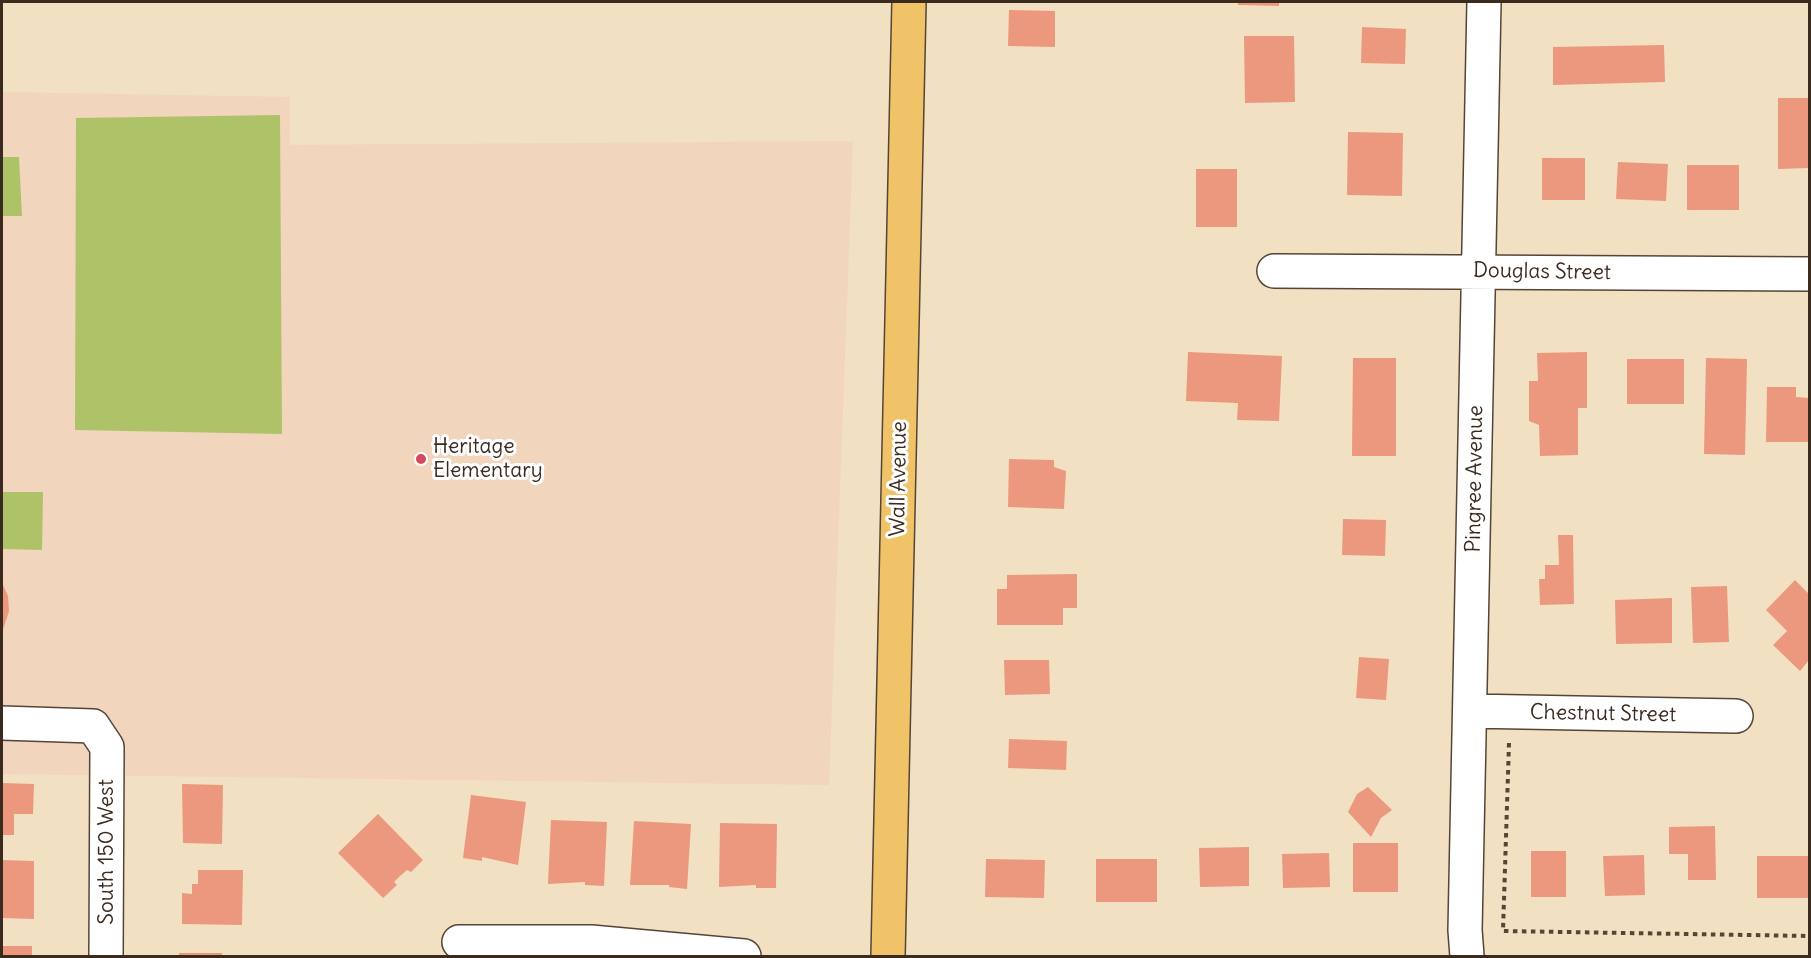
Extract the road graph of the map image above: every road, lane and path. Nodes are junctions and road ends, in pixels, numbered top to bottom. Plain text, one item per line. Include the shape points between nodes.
1 (909, 2) edge
2 (1484, 2) edge
3 (1274, 271) dead end
4 (1480, 271) junction
5 (1809, 274) edge
6 (1470, 711) junction
7 (1736, 716) dead end
8 (2, 723) edge
9 (1509, 742) dead end
10 (1809, 936) edge
11 (459, 942) dead end
12 (106, 957) edge
13 (744, 957) edge
14 (888, 957) edge
15 (1467, 957) edge

1 - 14 main road, Wall Avenue
2 - 4 street, Pingree Avenue
3 - 4 street, Douglas Street
4 - 5 street, Douglas Street
4 - 6 street, Pingree Avenue
6 - 7 street, Chestnut Street
6 - 15 street, Pingree Avenue
8 - 12 street, South 150 West via 93,726 107,747
9 - 10 path via 1503,931
11 - 13 street via 591,942

